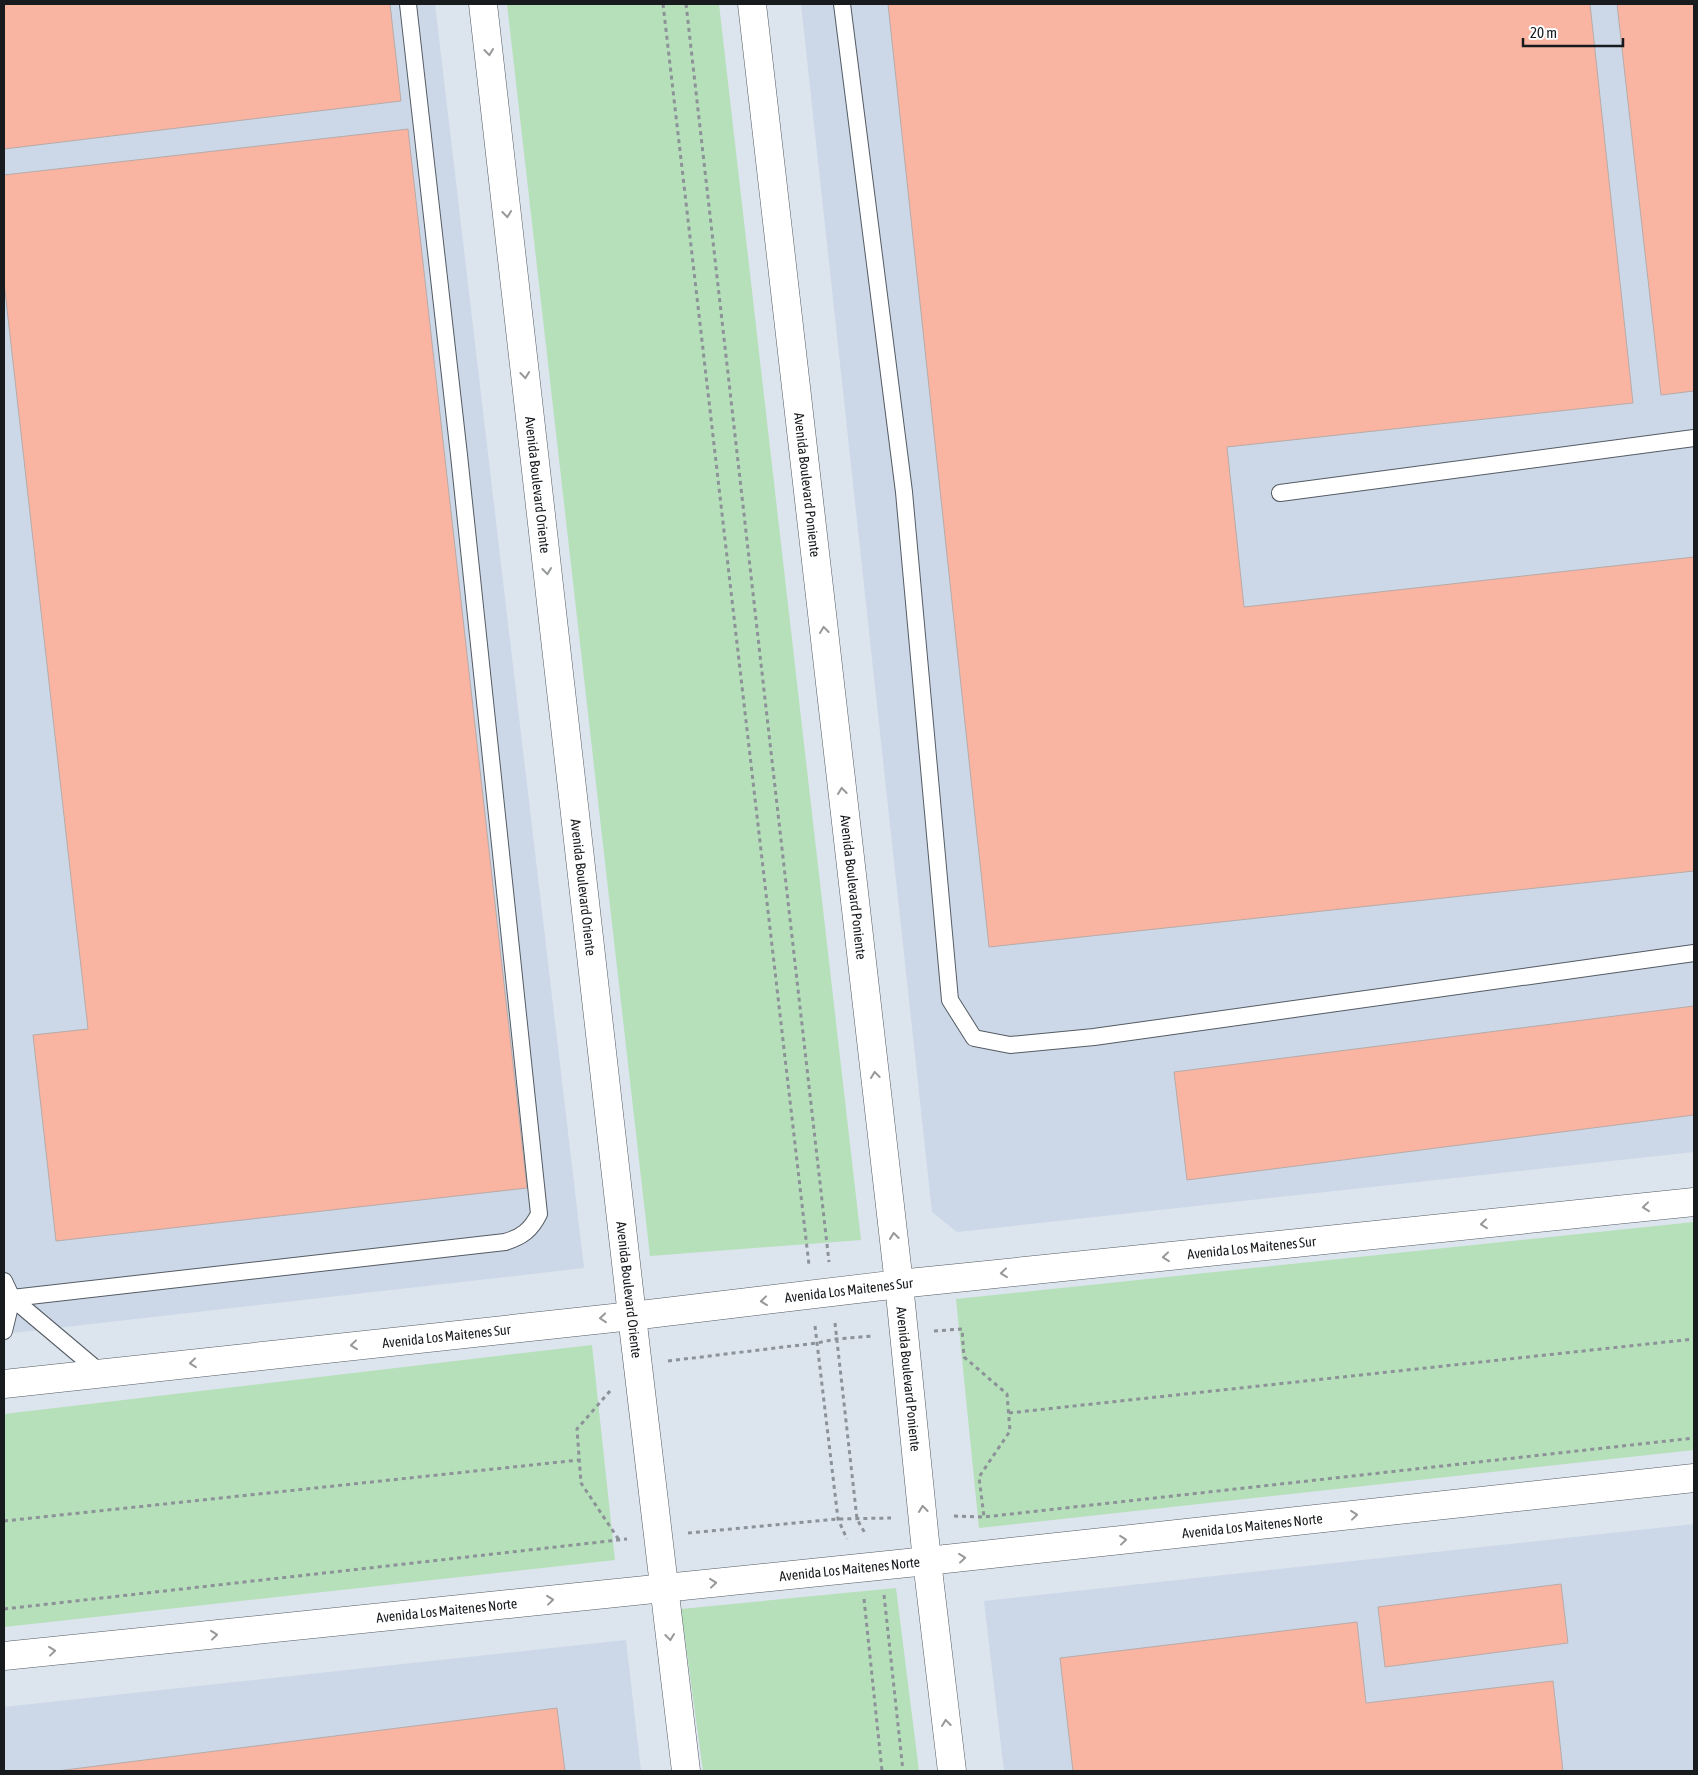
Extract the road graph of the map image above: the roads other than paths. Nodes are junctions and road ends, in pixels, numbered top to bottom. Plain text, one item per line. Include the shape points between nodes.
1 (408, 4) edge
2 (483, 4) edge
3 (752, 4) edge
4 (842, 4) edge
5 (1694, 438) edge
6 (1280, 493) dead end
7 (1694, 953) edge
8 (1694, 1202) edge
9 (4, 1281) edge
10 (900, 1284) junction
11 (12, 1298) junction
12 (632, 1316) junction
13 (4, 1331) edge
14 (101, 1373) junction
15 (4, 1384) edge
16 (1694, 1478) edge
17 (927, 1561) junction
18 (664, 1588) junction
19 (4, 1656) edge
20 (686, 1771) edge
21 (952, 1771) edge

1 - 11 lane via 539,1214 527,1232 505,1242
2 -> 12 street, Avenida Boulevard Oriente
10 -> 3 street, Avenida Boulevard Poniente
4 - 7 lane via 904,492 950,1000 974,1038 1010,1045 1094,1037
5 - 6 lane
8 -> 10 street, Avenida Los Maitenes Sur
9 - 11 lane
10 -> 12 street, Avenida Los Maitenes Sur
17 -> 10 street, Avenida Boulevard Poniente
11 - 13 lane
11 - 14 lane
12 -> 14 street, Avenida Los Maitenes Sur
12 - 18 street, Avenida Boulevard Oriente
14 - 15 street, Avenida Los Maitenes Sur
17 -> 16 street, Avenida Los Maitenes Norte
18 -> 17 street, Avenida Los Maitenes Norte
21 -> 17 street, Avenida Boulevard Poniente
19 -> 18 street, Avenida Los Maitenes Norte
18 -> 20 street, Avenida Boulevard Oriente

